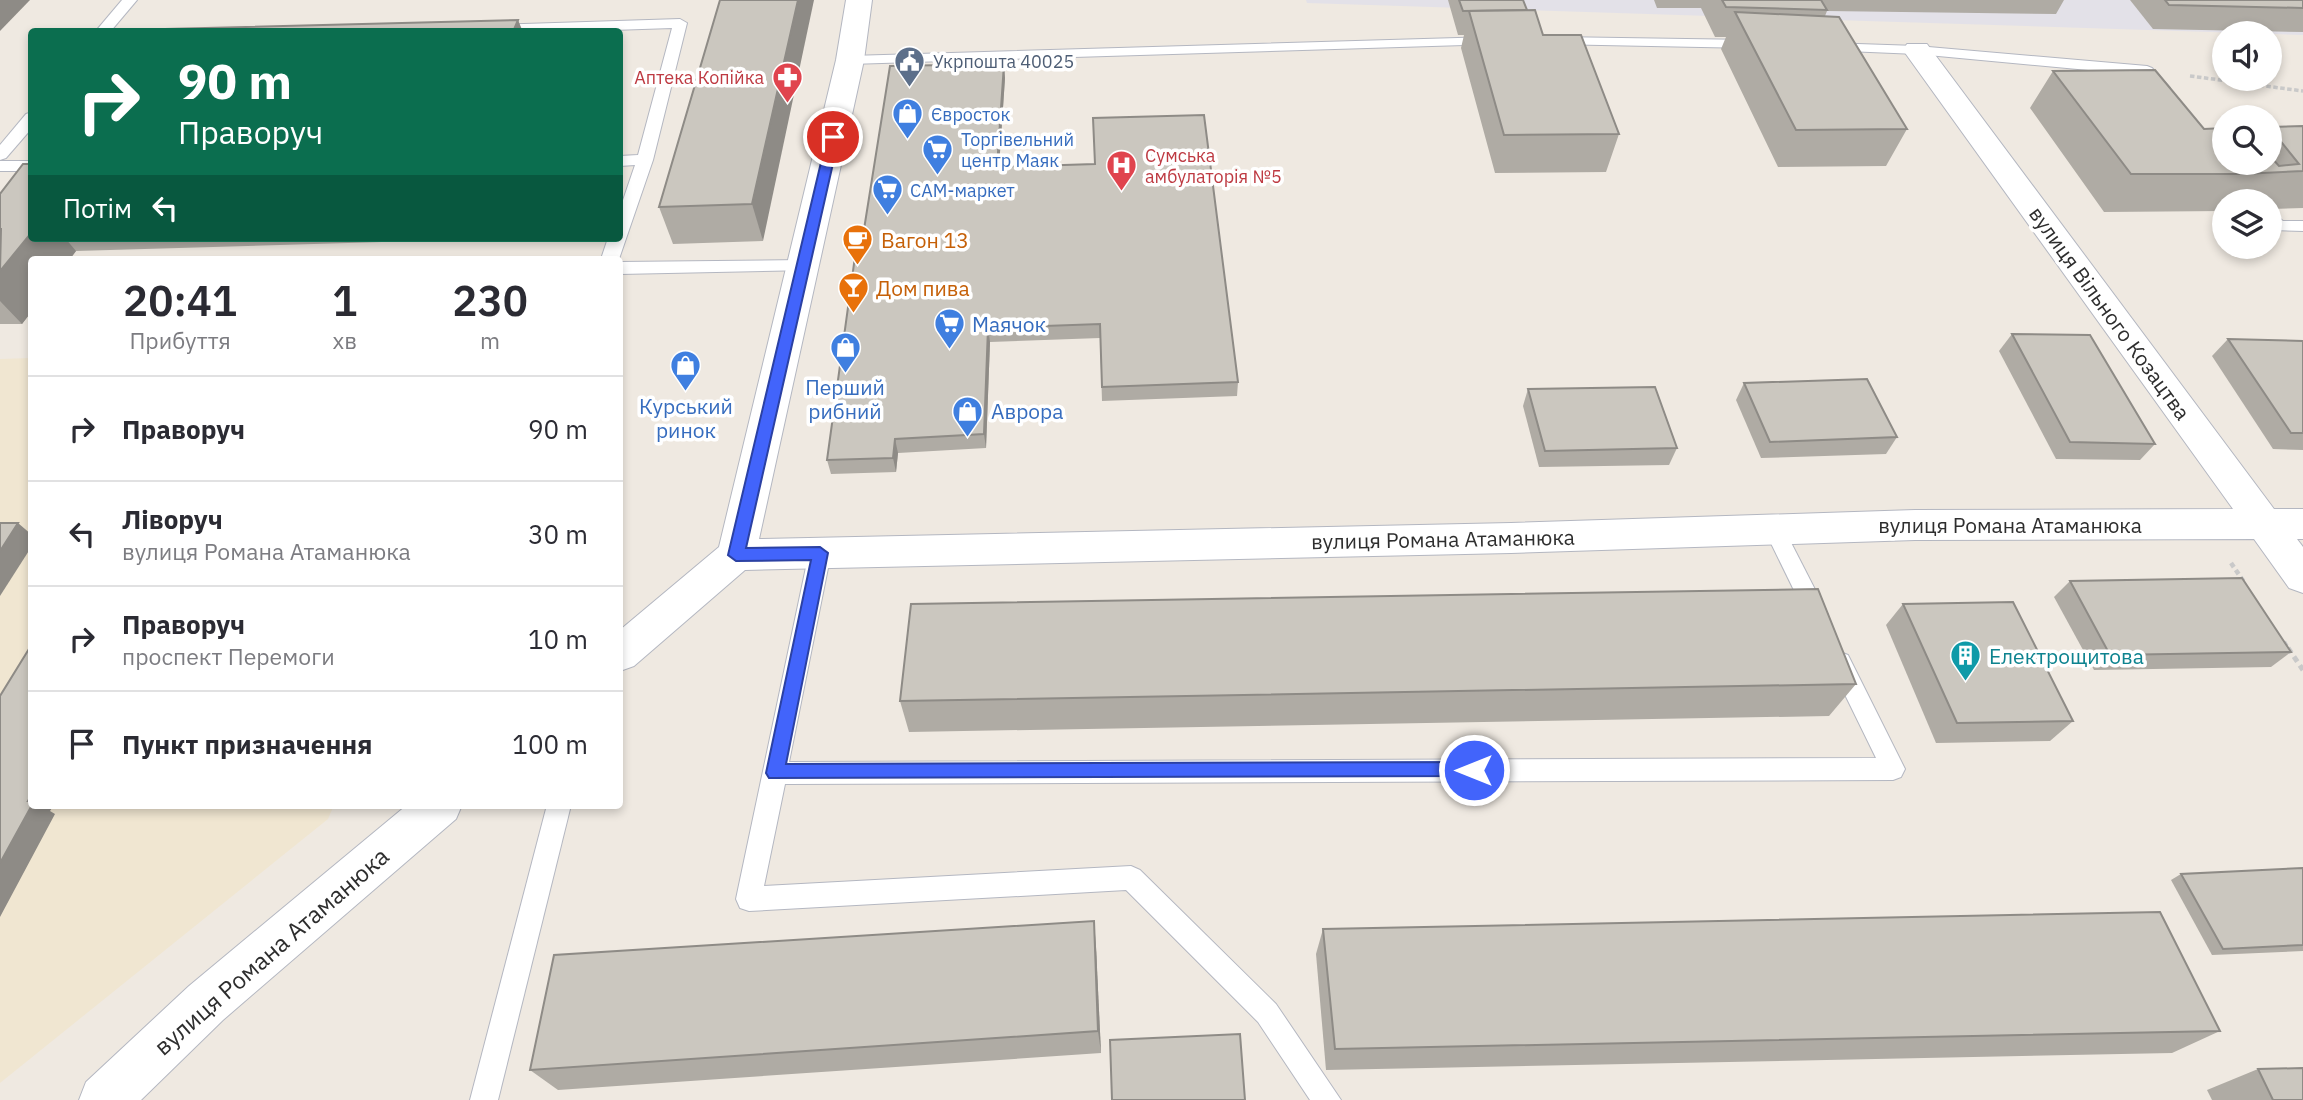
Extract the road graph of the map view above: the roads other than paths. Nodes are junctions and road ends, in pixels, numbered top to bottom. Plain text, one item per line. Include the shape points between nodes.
1 (130, 0) edge
2 (859, 0) edge
3 (106, 28) edge
4 (510, 28) edge
5 (1507, 41) edge
6 (1534, 41) edge
7 (1767, 45) edge
8 (1808, 46) edge
9 (1917, 50) junction
10 (850, 60) junction
11 (2173, 101) edge
12 (28, 122) edge
13 (0, 155) edge
14 (623, 160) edge
15 (645, 160) junction
16 (0, 166) edge
17 (28, 166) edge
18 (623, 223) edge
19 (2282, 226) edge
20 (2303, 226) edge
21 (804, 266) junction
22 (623, 268) edge
23 (2265, 524) junction
24 (2303, 524) edge
25 (1774, 529) junction
26 (820, 553) junction
27 (736, 555) junction
28 (2303, 577) edge
29 (623, 651) edge
30 (775, 773) junction
31 (435, 809) edge
32 (558, 809) edge
33 (104, 1100) edge
34 (484, 1100) edge
35 (1327, 1100) edge

1 - 3 lane
2 - 10 street
4 - 15 lane via 680,23
5 - 10 lane via 1384,41
6 - 7 lane
8 - 9 lane
9 - 11 lane via 2147,71
9 - 23 street, вулиця Вільного Козацтва
10 - 21 street
12 - 13 lane
14 - 15 lane
15 - 18 lane
16 - 17 lane
19 - 20 lane
21 - 22 lane
21 - 27 street
23 - 24 street, вулиця Романа Атаманюка
23 - 25 street, вулиця Романа Атаманюка
23 - 28 street, вулиця Вільного Козацтва
25 - 26 street, вулиця Романа Атаманюка
25 - 30 lane via 1893,769
26 - 27 street, вулиця Романа Атаманюка
26 - 30 lane
27 - 29 street
30 - 35 lane via 749,899 1131,878 1267,1013
31 - 33 street, вулиця Романа Атаманюка via 206,1003
32 - 34 lane

